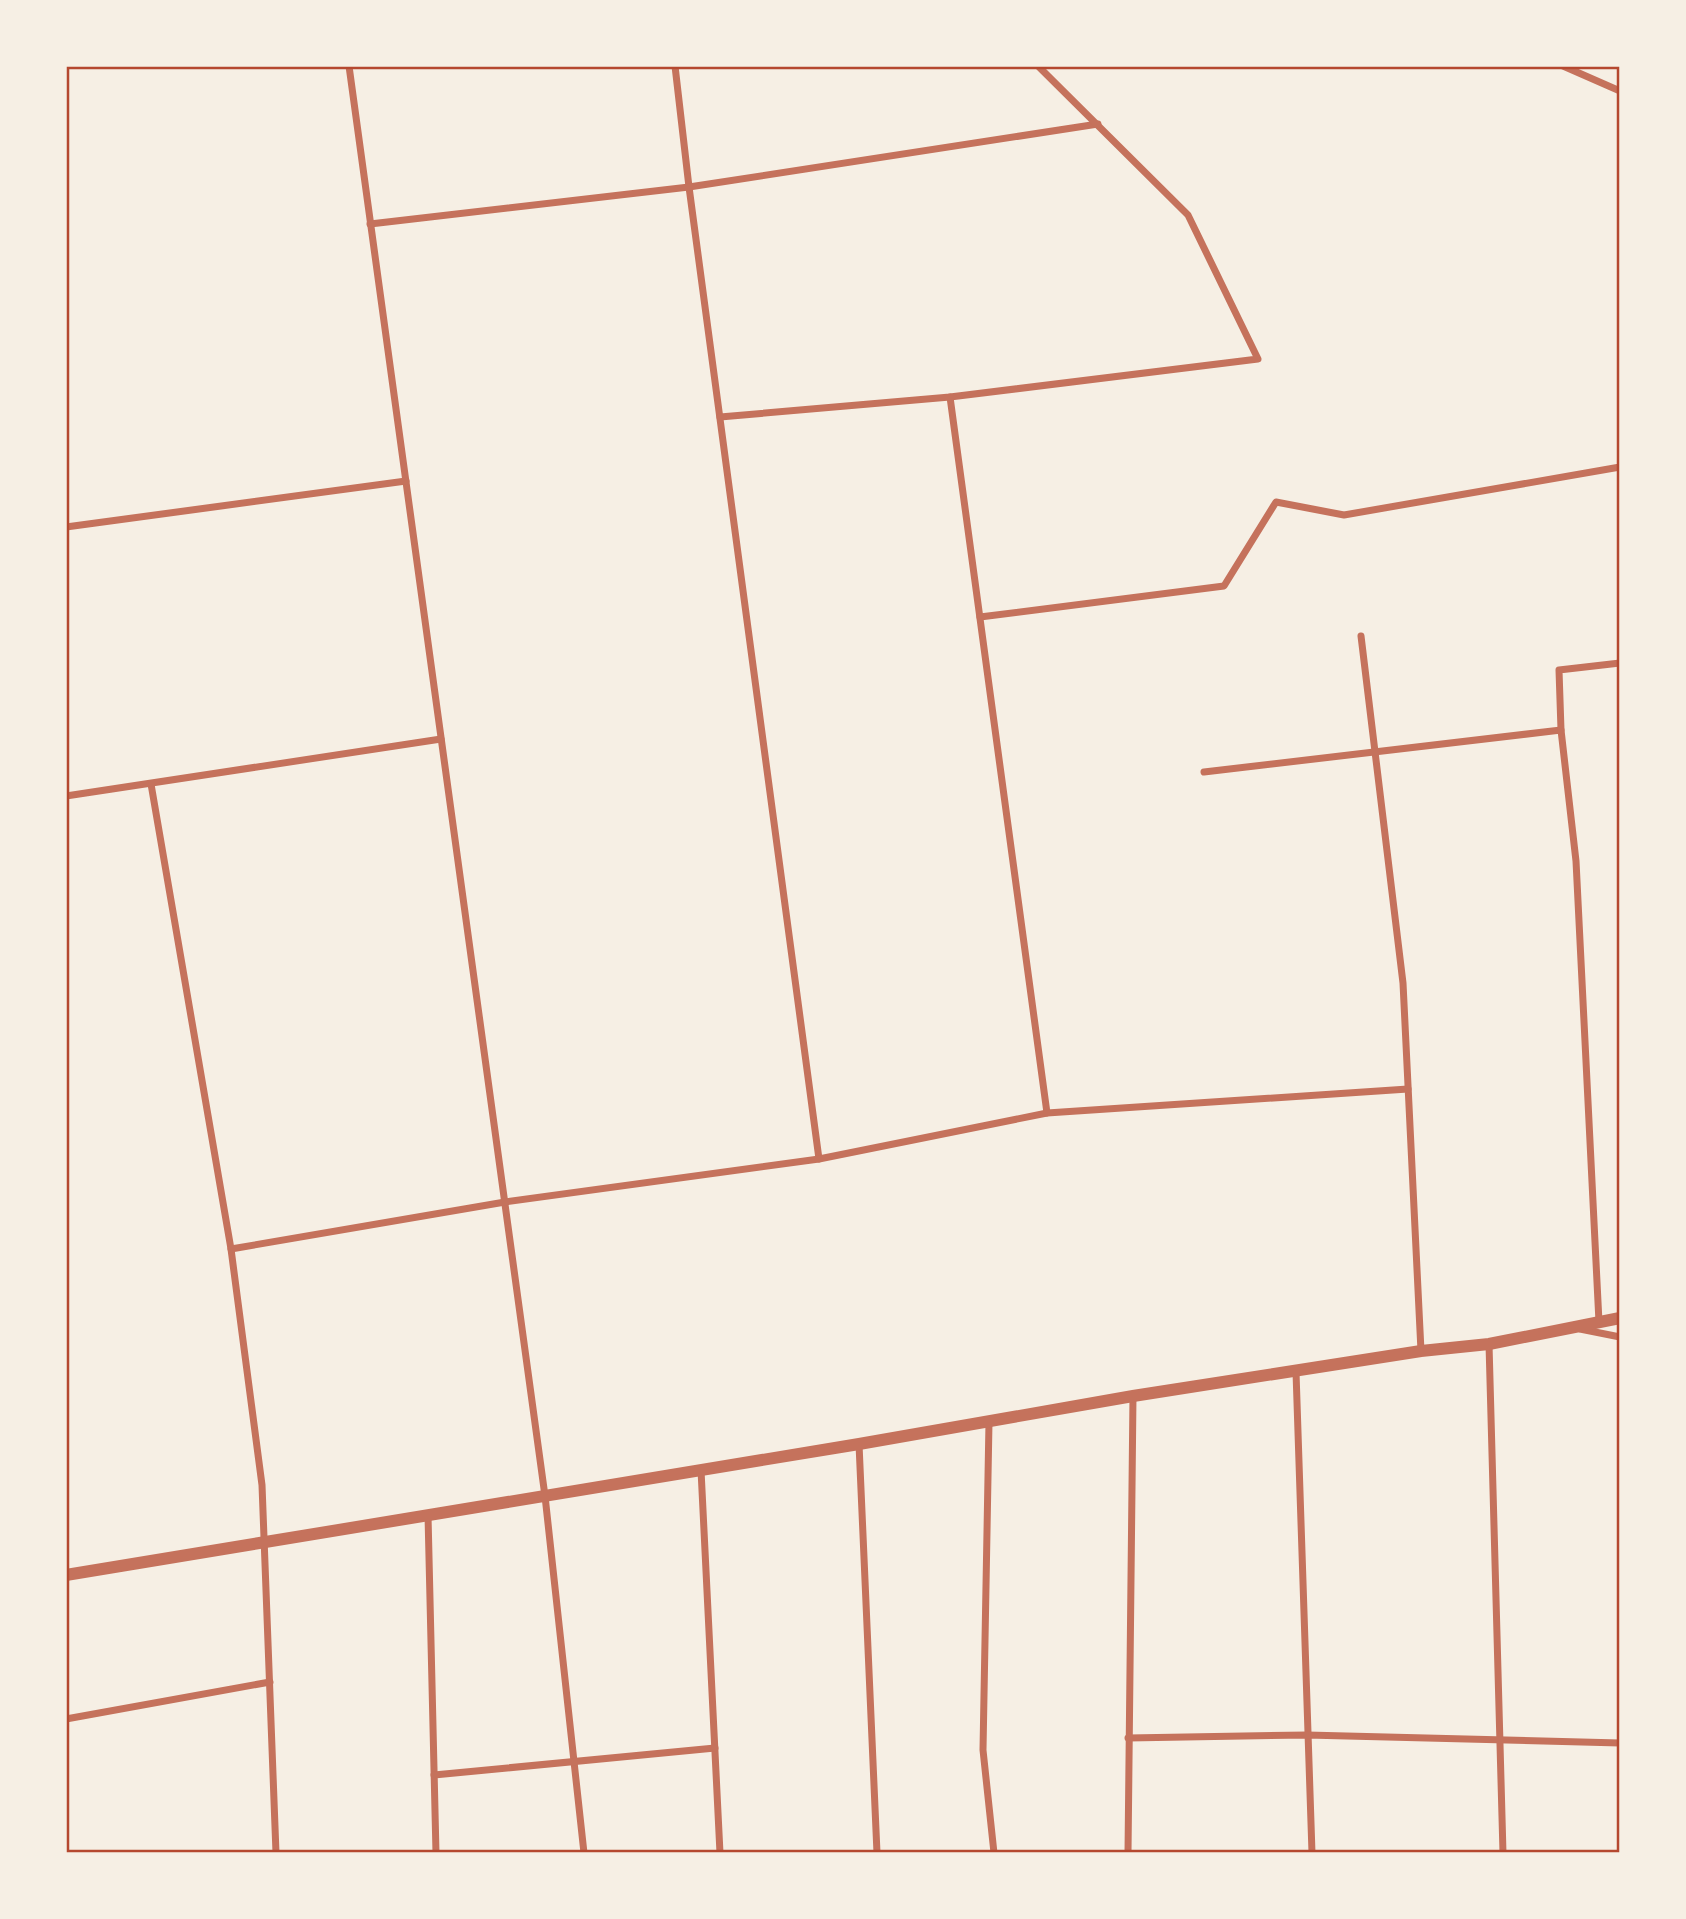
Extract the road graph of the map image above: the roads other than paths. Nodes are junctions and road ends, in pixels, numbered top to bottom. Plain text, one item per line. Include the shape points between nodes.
1 (349, 66) edge
2 (675, 66) edge
3 (1038, 66) edge
4 (1563, 66) edge
5 (1619, 91) edge
6 (1098, 124) junction
7 (689, 187) junction
8 (370, 224) junction
9 (950, 397) junction
10 (720, 417) junction
11 (1619, 467) edge
12 (406, 481) junction
13 (66, 527) edge
14 (979, 617) junction
15 (1361, 636) dead end
16 (1619, 663) edge
17 (1561, 730) junction
18 (441, 739) junction
19 (1375, 752) junction
20 (1204, 772) dead end
21 (151, 783) junction
22 (66, 796) edge
23 (1408, 1089) junction
24 (1047, 1113) junction
25 (819, 1159) junction
26 (505, 1202) junction
27 (231, 1249) junction
28 (1619, 1318) edge
29 (1599, 1322) junction
30 (1569, 1327) junction
31 (1619, 1337) edge
32 (1489, 1344) junction
33 (1421, 1351) junction
34 (1296, 1371) junction
35 (1133, 1396) junction
36 (989, 1422) junction
37 (859, 1444) junction
38 (701, 1470) junction
39 (545, 1496) junction
40 (428, 1515) junction
41 (265, 1542) junction
42 (66, 1575) edge
43 (270, 1682) junction
44 (66, 1718) edge
45 (1307, 1735) junction
46 (1128, 1738) junction
47 (1500, 1740) junction
48 (1619, 1743) edge
49 (715, 1748) junction
50 (573, 1760) junction
51 (434, 1775) junction
52 (274, 1852) edge
53 (436, 1853) edge
54 (584, 1853) edge
55 (720, 1853) edge
56 (877, 1853) edge
57 (993, 1853) edge
58 (1128, 1853) edge
59 (1312, 1853) edge
60 (1503, 1853) edge

1 - 8 street
2 - 7 street
3 - 6 street
4 - 5 street
6 - 7 street
6 - 9 street via 1188,215 1258,359
7 - 8 street
7 - 10 street
8 - 12 street
9 - 10 street
9 - 14 street
10 - 25 street
11 - 14 street via 1344,515 1276,502 1224,586
12 - 13 street
12 - 18 street
14 - 24 street
15 - 19 street
16 - 17 street via 1559,670
17 - 19 street
17 - 29 street via 1576,861
18 - 21 street
18 - 26 street
19 - 20 street
19 - 23 street via 1402,983
21 - 22 street
21 - 27 street
23 - 24 street
23 - 33 street
24 - 25 street
25 - 26 street
26 - 27 street
26 - 39 street
27 - 41 street via 262,1485
28 - 29 street
29 - 30 street
30 - 31 street
30 - 32 street
32 - 33 street
32 - 47 street
33 - 34 street
34 - 35 street
34 - 45 street
35 - 36 street
35 - 46 street
36 - 37 street
36 - 57 street via 983,1750
37 - 38 street
37 - 56 street
38 - 39 street
38 - 49 street
39 - 40 street
39 - 50 street
40 - 41 street
40 - 51 street
41 - 42 street
41 - 43 street
43 - 44 street
43 - 52 street
45 - 46 street
45 - 47 street
45 - 59 street
46 - 58 street
47 - 48 street
47 - 60 street
49 - 50 street
49 - 55 street
50 - 51 street
50 - 54 street
51 - 53 street

